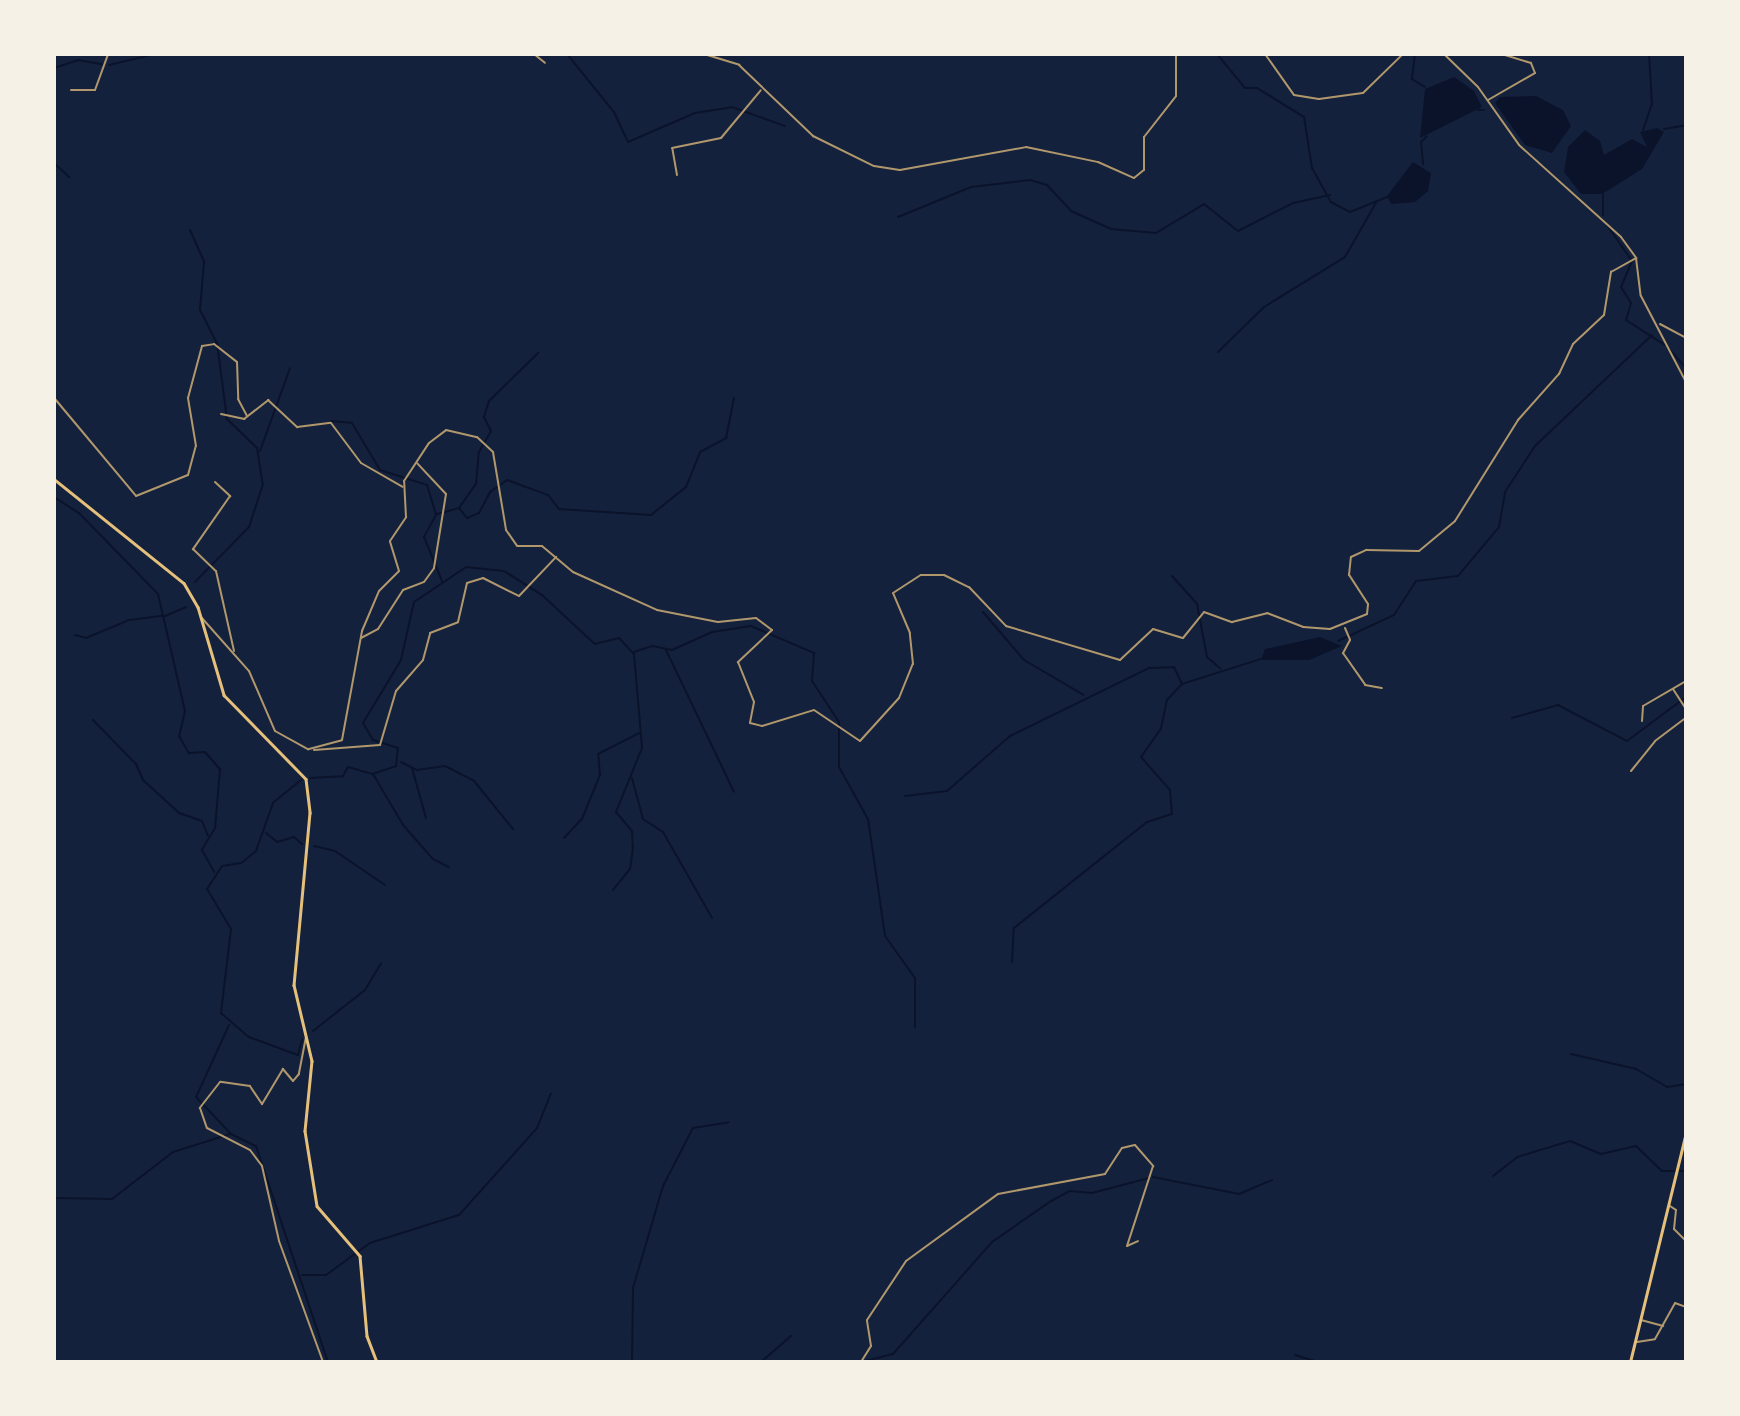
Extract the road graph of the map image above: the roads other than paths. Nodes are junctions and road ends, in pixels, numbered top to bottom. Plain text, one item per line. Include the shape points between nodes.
1 (108, 54) edge
2 (534, 54) edge
3 (704, 54) edge
4 (1176, 54) edge
5 (1265, 54) edge
6 (1403, 54) edge
7 (1444, 54) edge
8 (1502, 54) edge
9 (545, 64) dead end
10 (71, 90) dead end
11 (761, 90) junction
12 (1487, 101) junction
13 (677, 175) dead end
14 (1636, 258) junction
15 (1660, 324) junction
16 (1686, 338) edge
17 (1686, 382) edge
18 (55, 399) edge
19 (221, 414) dead end
20 (247, 416) junction
21 (416, 462) junction
22 (54, 479) edge
23 (215, 481) dead end
24 (404, 487) junction
25 (557, 555) junction
26 (201, 616) junction
27 (1345, 627) junction
28 (360, 638) junction
29 (234, 653) junction
30 (1686, 681) edge
31 (1382, 688) dead end
32 (1673, 688) junction
33 (1686, 709) edge
34 (1686, 718) edge
35 (1642, 721) dead end
36 (309, 749) junction
37 (1632, 771) dead end
38 (306, 1037) junction
39 (1686, 1133) edge
40 (1670, 1206) junction
41 (1138, 1241) dead end
42 (1686, 1241) edge
43 (1686, 1307) edge
44 (1642, 1320) junction
45 (1664, 1327) junction
46 (1636, 1342) junction
47 (323, 1362) edge
48 (377, 1362) edge
49 (861, 1362) edge
50 (1630, 1362) edge

1 - 10 street via 95,90
2 - 9 street
3 - 11 street via 739,65
4 - 11 street via 1176,96 1144,137 1144,170 1134,178 1098,162 1026,147 890,169 823,142
5 - 6 street via 1294,95 1319,99 1363,93
7 - 12 street
8 - 12 street via 1531,63 1535,73
11 - 13 street via 721,138 672,148
12 - 14 street via 1519,145 1601,214
14 - 15 street via 1639,291
14 - 27 street via 1611,272 1604,315 1573,344 1559,374 1518,420 1455,520 1419,551 1366,550 1351,557 1349,575 1370,609
15 - 16 street
15 - 17 street
18 - 20 street via 136,496 188,475 195,446 188,398 202,346 214,344 237,362 238,399
19 - 20 street
20 - 24 street via 268,400 297,427 331,423 361,463
21 - 24 street
21 - 25 street via 446,430 477,437 494,454 512,540
21 - 28 street via 446,494 436,561 424,582 403,590 378,629
22 - 26 main road via 172,569
23 - 29 street via 230,496 193,549 215,568
24 - 28 street via 406,517 390,541 398,570 374,600
25 - 27 street via 573,572 657,610 718,622 760,620 772,634 747,649 737,666 754,702 749,721 762,726 814,710 860,741 899,698 913,664 911,634 893,593 921,575 944,575 969,587 1006,626 1120,660 1153,629 1183,638 1204,612 1231,622 1264,613 1303,627
25 - 36 street via 519,596 483,578 467,583 458,622 430,633 421,662 396,691 380,745 329,753
26 - 29 street
26 - 38 main road via 224,695 248,725 297,763 309,792 294,985
27 - 31 street via 1350,640 1343,653 1365,684
28 - 36 street via 342,740
29 - 36 street via 275,731
30 - 32 street
32 - 33 street
32 - 35 street via 1643,706
34 - 37 street via 1656,739
38 - 47 street via 297,1077 293,1081 283,1069 261,1105 250,1086 220,1082 200,1108 207,1128 260,1161 279,1241
38 - 48 main road via 312,1061 305,1132 314,1198 359,1253 366,1325
39 - 40 main road
40 - 42 street via 1676,1210 1675,1231
40 - 44 main road
41 - 49 street via 1127,1246 1154,1170 1135,1145 1122,1148 1105,1174 998,1194 906,1261 867,1320 871,1346
43 - 45 street via 1675,1303
44 - 45 street
44 - 46 main road
45 - 46 street via 1653,1340
46 - 50 main road

